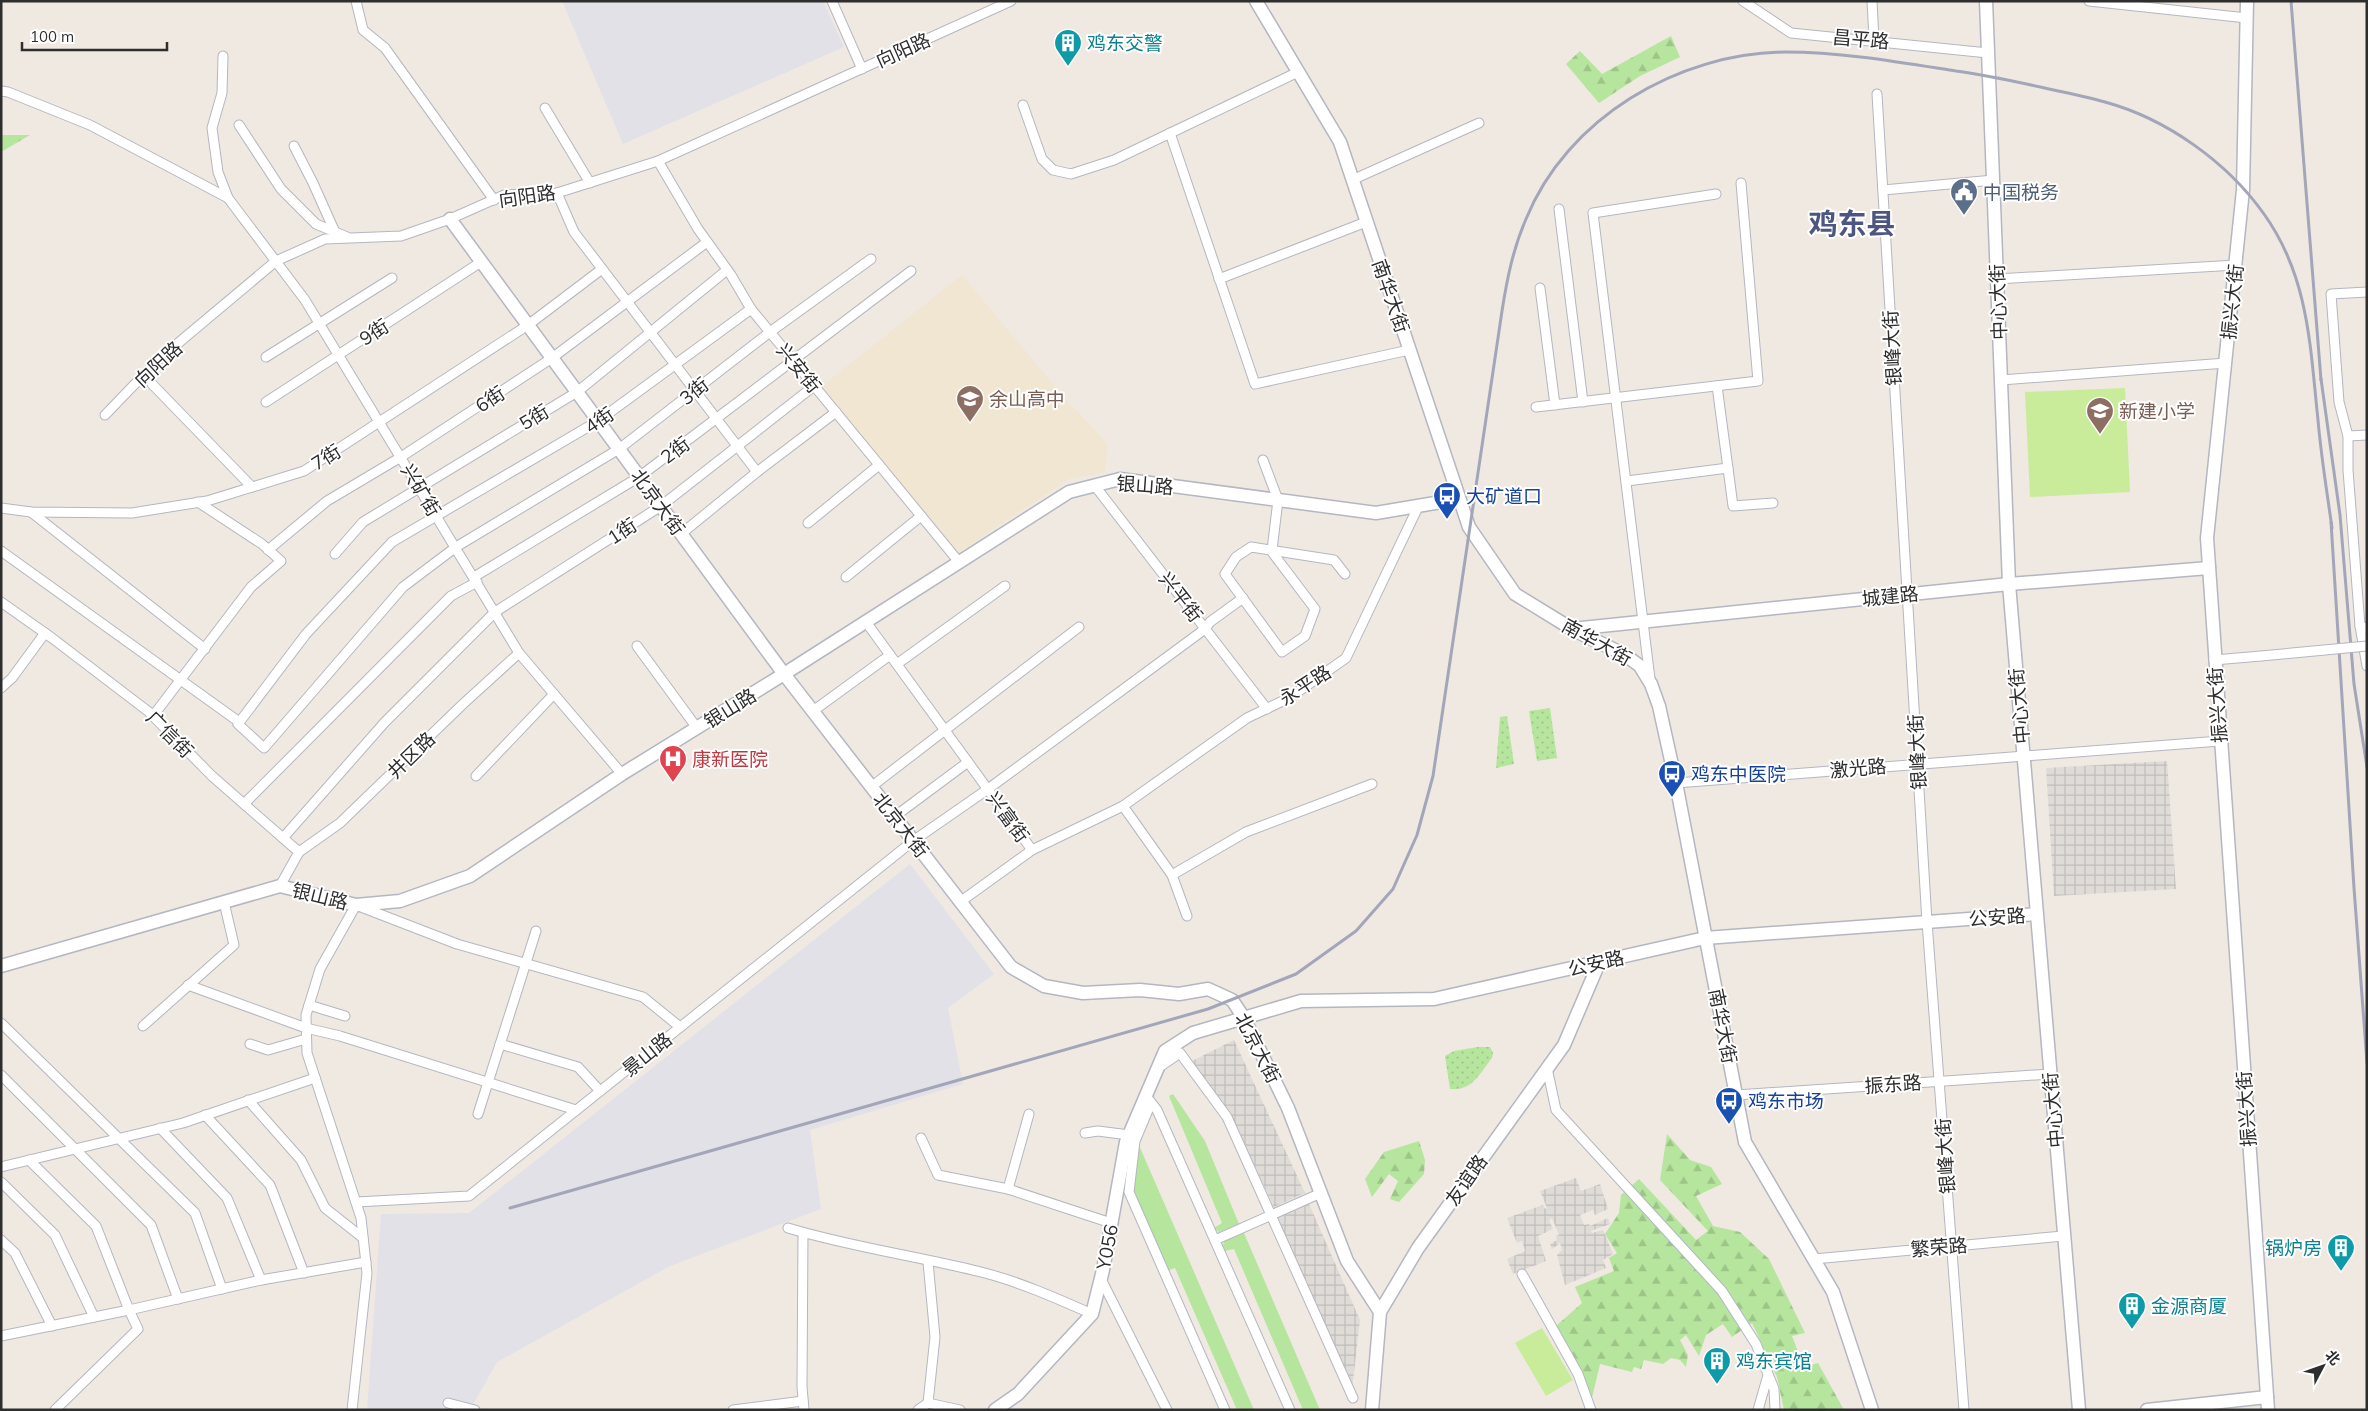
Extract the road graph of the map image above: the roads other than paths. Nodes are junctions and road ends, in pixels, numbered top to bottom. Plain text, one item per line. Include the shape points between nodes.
1 (356, 1) edge
2 (832, 1) edge
3 (1011, 1) edge
4 (1256, 1) edge
5 (1743, 1) edge
6 (1872, 1) edge
7 (1986, 1) edge
8 (2089, 1) edge
9 (2247, 1) edge
10 (2247, 18) junction
11 (1874, 40) junction
12 (1988, 53) junction
13 (222, 56) dead end
14 (862, 69) junction
15 (1298, 72) junction
16 (1, 91) edge
17 (1877, 94) dead end
18 (1023, 105) dead end
19 (545, 108) dead end
20 (1479, 123) dead end
21 (239, 125) dead end
22 (1170, 133) junction
23 (294, 146) dead end
24 (658, 161) junction
25 (1352, 180) junction
26 (1994, 180) junction
27 (590, 183) junction
28 (1741, 183) dead end
29 (1883, 190) junction
30 (557, 193) junction
31 (1716, 194) dead end
32 (228, 198) junction
33 (494, 200) junction
34 (1559, 209) dead end
35 (450, 219) junction
36 (1366, 222) junction
37 (334, 230) junction
38 (347, 237) junction
39 (707, 242) junction
40 (872, 259) dead end
41 (276, 262) junction
42 (481, 262) junction
43 (2236, 265) junction
44 (602, 269) junction
45 (727, 270) junction
46 (911, 271) dead end
47 (392, 278) dead end
48 (1219, 278) junction
49 (1997, 279) junction
50 (1540, 288) dead end
51 (2367, 292) edge
52 (626, 302) junction
53 (751, 309) junction
54 (320, 324) junction
55 (528, 325) junction
56 (770, 332) junction
57 (649, 333) junction
58 (1409, 350) junction
59 (339, 354) junction
60 (266, 357) dead end
61 (552, 358) junction
62 (794, 361) junction
63 (2226, 363) junction
64 (674, 365) junction
65 (2001, 380) junction
66 (152, 384) dead end
67 (814, 386) junction
68 (1717, 386) junction
69 (694, 391) junction
70 (577, 392) junction
71 (1617, 398) junction
72 (266, 402) dead end
73 (1583, 402) junction
74 (1555, 405) junction
75 (1536, 407) dead end
76 (836, 412) junction
77 (105, 415) dead end
78 (716, 419) junction
79 (598, 421) junction
80 (380, 423) junction
81 (2367, 435) edge
82 (2348, 436) junction
83 (737, 446) junction
84 (618, 449) junction
85 (401, 457) junction
86 (1263, 460) dead end
87 (879, 465) junction
88 (1728, 468) junction
89 (757, 472) junction
90 (639, 477) junction
91 (1627, 481) junction
92 (1095, 486) junction
93 (252, 487) junction
94 (419, 487) junction
95 (1459, 499) junction
96 (1278, 500) junction
97 (198, 502) junction
98 (1773, 503) dead end
99 (1419, 505) junction
100 (661, 506) junction
101 (1, 508) edge
102 (31, 512) junction
103 (921, 516) junction
104 (438, 517) junction
105 (808, 524) dead end
106 (681, 534) junction
107 (456, 547) junction
108 (268, 550) junction
109 (1272, 550) junction
110 (1, 551) edge
111 (335, 554) dead end
112 (959, 562) junction
113 (2208, 568) junction
114 (1345, 574) dead end
115 (846, 577) dead end
116 (476, 579) junction
117 (2009, 584) junction
118 (1005, 586) dead end
119 (1907, 594) junction
120 (1243, 598) junction
121 (1, 602) edge
122 (495, 612) junction
123 (1645, 621) junction
124 (866, 622) junction
125 (1079, 627) dead end
126 (2363, 627) edge
127 (1205, 629) junction
128 (1572, 629) junction
129 (45, 632) junction
130 (636, 646) dead end
131 (2367, 646) edge
132 (205, 649) junction
133 (519, 653) junction
134 (890, 655) junction
135 (2214, 660) junction
136 (897, 664) junction
137 (2367, 666) edge
138 (784, 674) junction
139 (181, 682) junction
140 (1651, 684) junction
141 (1, 688) edge
142 (554, 694) junction
143 (1267, 709) junction
144 (813, 711) junction
145 (153, 716) junction
146 (235, 719) dead end
147 (697, 728) junction
148 (945, 730) junction
149 (2220, 741) junction
150 (2022, 754) junction
151 (968, 762) junction
152 (1918, 763) junction
153 (622, 774) junction
154 (476, 776) dead end
155 (1676, 783) junction
156 (1372, 784) dead end
157 (871, 787) junction
158 (988, 789) junction
159 (244, 804) junction
160 (1123, 806) junction
161 (894, 817) junction
162 (283, 838) junction
163 (914, 841) junction
164 (1032, 850) junction
165 (299, 852) junction
166 (1172, 875) junction
167 (280, 886) junction
168 (224, 902) junction
169 (960, 902) junction
170 (356, 905) junction
171 (2036, 914) junction
172 (1186, 916) dead end
173 (1927, 922) junction
174 (536, 930) dead end
175 (1705, 938) junction
176 (525, 963) junction
177 (1599, 963) junction
178 (1, 966) edge
179 (188, 985) junction
180 (309, 1005) junction
181 (345, 1016) dead end
182 (1244, 1018) junction
183 (1, 1022) edge
184 (143, 1026) dead end
185 (680, 1027) junction
186 (306, 1028) junction
187 (306, 1039) junction
188 (250, 1044) dead end
189 (500, 1044) junction
190 (1166, 1051) joint
191 (1158, 1068) junction
192 (1547, 1068) junction
193 (2050, 1074) junction
194 (1, 1075) edge
195 (315, 1078) junction
196 (1939, 1081) junction
197 (488, 1082) junction
198 (600, 1091) junction
199 (1736, 1095) junction
200 (1148, 1099) junction
201 (248, 1100) junction
202 (576, 1110) junction
203 (478, 1114) dead end
204 (1029, 1114) dead end
205 (205, 1115) junction
206 (160, 1128) junction
207 (1086, 1133) dead end
208 (1129, 1135) junction
209 (120, 1138) junction
210 (921, 1138) dead end
211 (75, 1149) junction
212 (29, 1160) junction
213 (1, 1167) edge
214 (1, 1182) edge
215 (1008, 1190) junction
216 (1321, 1193) junction
217 (356, 1202) junction
218 (1271, 1216) junction
219 (1112, 1223) junction
220 (788, 1228) dead end
221 (803, 1233) junction
222 (2063, 1236) junction
223 (363, 1238) junction
224 (1, 1240) edge
225 (1215, 1240) junction
226 (1952, 1246) junction
227 (1814, 1259) junction
228 (366, 1262) junction
229 (928, 1262) junction
230 (304, 1273) junction
231 (1522, 1274) dead end
232 (1101, 1279) junction
233 (261, 1280) junction
234 (222, 1289) junction
235 (178, 1299) junction
236 (129, 1310) junction
237 (1380, 1312) junction
238 (1092, 1314) junction
239 (94, 1317) junction
240 (1, 1326) edge
241 (52, 1326) junction
242 (3, 1335) edge
243 (1768, 1375) junction
244 (1353, 1398) dead end
245 (448, 1403) dead end
246 (928, 1403) junction
247 (2267, 1404) edge
248 (804, 1405) edge
249 (54, 1410) edge
250 (352, 1410) edge
251 (475, 1410) edge
252 (734, 1410) edge
253 (918, 1410) edge
254 (960, 1410) edge
255 (995, 1410) edge
256 (1168, 1410) edge
257 (1224, 1410) edge
258 (1290, 1410) edge
259 (1372, 1410) edge
260 (1591, 1410) edge
261 (1758, 1410) edge
262 (1775, 1410) edge
263 (1872, 1410) edge
264 (1964, 1410) edge
265 (2079, 1410) edge
266 (2147, 1410) edge

1 - 33 street via 363,30 385,48
2 - 14 street
3 - 14 street, 向阳路
4 - 15 street, 南华大街
5 - 11 street, 昌平路 via 1791,33
6 - 11 street
7 - 12 street, 中心大街
8 - 10 street
9 - 10 street, 振兴大街
10 - 43 street, 振兴大街 via 2246,136
11 - 12 street, 昌平路
12 - 26 street, 中心大街
13 - 32 street via 222,93 212,128 218,172
14 - 24 street, 向阳路
15 - 22 street
15 - 25 street, 南华大街 via 1340,142
16 - 32 street via 90,125
17 - 29 street, 银峰大街
18 - 22 street via 1042,159 1053,170 1071,174 1114,160
19 - 27 street
20 - 25 street
21 - 37 street via 281,189 316,224
22 - 48 street
23 - 37 street
24 - 27 street, 向阳路
24 - 39 street, 兴安街
25 - 36 street, 南华大街
26 - 29 street
26 - 49 street, 中心大街
27 - 30 street, 向阳路
28 - 68 street via 1758,381
29 - 119 street, 银峰大街
30 - 33 street, 向阳路 via 504,196
30 - 44 street via 574,232
31 - 71 street via 1594,212
32 - 41 street, 兴矿街
33 - 35 street, 向阳路
34 - 73 street
35 - 38 street, 向阳路 via 401,236
35 - 42 street, 北京大街
36 - 48 street
36 - 58 street, 南华大街
37 - 38 street
38 - 41 street, 向阳路 via 324,239
39 - 45 street, 兴安街
39 - 52 street, 6街
40 - 56 street, 3街
41 - 54 street, 兴矿街
41 - 77 street, 向阳路 via 158,360
42 - 55 street, 北京大街
42 - 59 street, 9街
43 - 49 street
43 - 63 street, 振兴大街
44 - 52 street
44 - 55 street, 7街
45 - 53 street, 兴安街
45 - 57 street, 5街
46 - 62 street, 2街
47 - 54 street
48 - 58 street via 1255,384
49 - 65 street, 中心大街
50 - 74 street
51 - 82 street via 2331,294 2339,402
52 - 57 street
52 - 61 street, 6街
53 - 56 street, 兴安街
53 - 64 street, 4街
54 - 59 street, 兴矿街
54 - 60 street
55 - 61 street, 北京大街
55 - 80 street, 7街
56 - 62 street, 兴安街
56 - 69 street, 3街
57 - 64 street
57 - 70 street, 5街
58 - 95 street, 南华大街
59 - 72 street, 9街
59 - 80 street, 兴矿街
61 - 70 street, 北京大街
61 - 85 street, 6街
62 - 67 street, 兴安街
62 - 78 street, 2街
63 - 65 street
63 - 113 street, 振兴大街 via 2207,538
64 - 69 street
64 - 79 street, 4街
65 - 117 street, 中心大街
66 - 93 street
67 - 76 street, 兴安街
67 - 83 street, 1街
68 - 71 street
68 - 88 street
69 - 78 street
69 - 84 street, 3街
70 - 79 street, 北京大街
70 - 94 street, 5街
71 - 73 street
71 - 91 street
73 - 74 street
74 - 75 street
76 - 87 street, 兴安街
76 - 89 street
78 - 83 street
78 - 90 street, 2街
79 - 84 street, 北京大街
79 - 104 street, 4街
80 - 85 street, 兴矿街
80 - 93 street, 7街 via 304,470
81 - 82 street
82 - 126 street via 2348,470
83 - 89 street
83 - 100 street, 1街
84 - 90 street, 北京大街
84 - 107 street, 3街
85 - 94 street, 兴矿街
85 - 108 street, 6街 via 327,501
86 - 96 street
87 - 103 street, 兴安街
87 - 105 street
88 - 91 street
88 - 98 street via 1733,506
89 - 106 street
90 - 100 street, 北京大街
90 - 116 street, 2街
91 - 123 street
92 - 96 street, 银山路 via 1120,480
92 - 112 street, 银山路 via 1069,492
92 - 127 street, 兴平街
93 - 97 street, 7街
94 - 104 street, 兴矿街
94 - 111 street, 5街 via 363,522
95 - 99 street, 银山路
95 - 128 street, 南华大街 via 1469,528 1515,594
96 - 99 street, 银山路 via 1376,513
96 - 109 street
97 - 102 street, 7街 via 132,513
97 - 108 street
99 - 143 street, 永平路 via 1346,658 1289,698
100 - 106 street, 北京大街
100 - 122 street, 1街
101 - 102 street, 7街
102 - 132 street
103 - 112 street, 兴安街
103 - 115 street
104 - 107 street, 兴矿街
104 - 107 street, 4街 via 392,542 306,634 238,724 264,748 403,587
106 - 138 street, 北京大街
107 - 116 street, 兴矿街
108 - 132 street via 281,561 251,586
109 - 114 street via 1334,560
109 - 120 street via 1251,547 1236,557 1225,574
109 - 120 street via 1315,609 1305,636 1282,652
110 - 139 street
112 - 124 street, 银山路
113 - 117 street, 城建路
113 - 135 street, 振兴大街
116 - 122 street, 兴矿街
116 - 159 street, 2街 via 451,596
117 - 119 street, 城建路
117 - 150 street, 中心大街
118 - 136 street
119 - 123 street, 城建路
119 - 152 street, 银峰大街
120 - 127 street, 景山路
121 - 129 street, 广信街
122 - 133 street, 兴矿街
122 - 162 street, 1街 via 385,722
123 - 128 street, 城建路
123 - 140 street
124 - 134 street, 兴富街
124 - 138 street, 银山路
125 - 148 street
126 - 137 street
127 - 143 street, 兴平街
127 - 158 street, 景山路
128 - 140 street, 南华大街 via 1626,655 1640,666
129 - 141 street
129 - 145 street, 广信街
130 - 147 street
131 - 135 street, bridge
132 - 139 street
133 - 142 street, 兴矿街
133 - 165 street, 井区路 via 340,824
134 - 136 street, 兴富街
134 - 144 street
135 - 149 street, 振兴大街
136 - 148 street, 兴富街
138 - 144 street, 北京大街
138 - 147 street, 银山路
139 - 145 street
139 - 146 street
140 - 155 street, 南华大街
142 - 153 street, 兴矿街
142 - 154 street
143 - 160 street, 永平路 via 1246,718
144 - 157 street, 北京大街
145 - 159 street, 广信街
147 - 153 street, 银山路
148 - 151 street, 兴富街
148 - 157 street
149 - 150 street, 激光路
149 - 247 street, 振兴大街
150 - 152 street, 激光路
150 - 171 street, 中心大街
151 - 158 street, 兴富街
151 - 161 street
152 - 155 street, 激光路
152 - 173 street, 银峰大街
153 - 170 street, 银山路 via 470,876 400,901
155 - 175 street, 南华大街
156 - 166 street via 1246,832
157 - 161 street, 北京大街
158 - 163 street, 景山路
158 - 164 street, 兴富街
159 - 162 street, 广信街
160 - 164 street, 兴富街
160 - 166 street
161 - 163 street, 北京大街
162 - 165 street, 广信街
163 - 169 street, 北京大街
163 - 185 street, 景山路
164 - 169 street
165 - 167 street
166 - 172 street
167 - 168 street, 银山路
167 - 170 street, 银山路
168 - 178 street, 银山路
168 - 179 street via 234,945
169 - 182 street, 北京大街 via 1011,967 1044,986 1083,994 1140,990 1179,994 1208,989 1232,1000
170 - 176 street via 456,944
170 - 180 street via 320,969
171 - 173 street, 公安路
171 - 193 street, 中心大街
173 - 175 street, 公安路
173 - 196 street, 银峰大街
174 - 176 street
175 - 177 street, 公安路
175 - 199 street, 南华大街
176 - 185 street via 643,997
176 - 189 street
177 - 182 street, 公安路 via 1434,999 1301,1000
177 - 192 street, 友谊路 via 1564,1045
179 - 184 street
179 - 186 street
180 - 181 street
180 - 186 street
182 - 190 street, 公安路 via 1193,1033
182 - 216 street, 北京大街 via 1288,1108
183 - 209 street
185 - 198 street, 景山路
186 - 187 street
186 - 197 street
187 - 188 street via 268,1050
187 - 195 street
189 - 197 street
189 - 198 street via 578,1067
190 - 191 street, Y056 / Y056
191 - 200 street, Y056 / Y056
191 - 218 street via 1180,1053 1227,1117
192 - 237 street, 友谊路 via 1418,1248
192 - 243 street via 1556,1110 1722,1291 1756,1344
193 - 196 street, 振东路
193 - 222 street, 中心大街
194 - 211 street
195 - 201 street
195 - 217 street
196 - 199 street, 振东路
196 - 226 street, 银峰大街
197 - 202 street
197 - 203 street
198 - 202 street, 景山路
199 - 227 street, 南华大街 via 1745,1142
200 - 208 street, Y056 / Y056
200 - 225 street via 1157,1110
200 - 257 street via 1134,1141 1129,1192
201 - 205 street
201 - 223 street via 301,1160 325,1208
202 - 217 street, 景山路 via 469,1196
204 - 215 street
205 - 206 street
205 - 230 street via 270,1186
206 - 209 street
206 - 233 street via 227,1198
207 - 208 street via 1098,1131
208 - 219 street, Y056 / Y056
209 - 211 street
209 - 234 street via 196,1213
210 - 215 street via 938,1175
211 - 212 street
211 - 235 street via 151,1225
212 - 213 street
212 - 236 street via 96,1226
214 - 239 street via 55,1235
215 - 219 street
216 - 218 street
216 - 237 street, 北京大街 via 1347,1261
217 - 223 street
218 - 225 street
218 - 244 street
219 - 232 street, Y056 / Y056
220 - 221 street
221 - 229 street
221 - 248 street
222 - 226 street, 繁荣路
222 - 265 street, 中心大街
223 - 228 street
224 - 241 street via 15,1253
225 - 258 street
226 - 227 street, 繁荣路
226 - 264 street, 银峰大街
227 - 263 street, 南华大街 via 1833,1292
228 - 230 street
228 - 250 street
229 - 238 street via 988,1274 1041,1291
229 - 246 street via 935,1337
230 - 233 street
231 - 260 street via 1578,1374
232 - 238 street, Y056 / Y056
232 - 256 street
233 - 234 street
234 - 235 street
235 - 236 street
236 - 239 street
236 - 249 street via 138,1329
237 - 259 street, 友谊路
238 - 255 street, Y056 / Y056 via 1018,1394
239 - 241 street
240 - 242 street
241 - 242 street
243 - 261 street
243 - 262 street via 1774,1389
245 - 251 street
246 - 253 street
246 - 254 street
247 - 266 street
248 - 252 street

